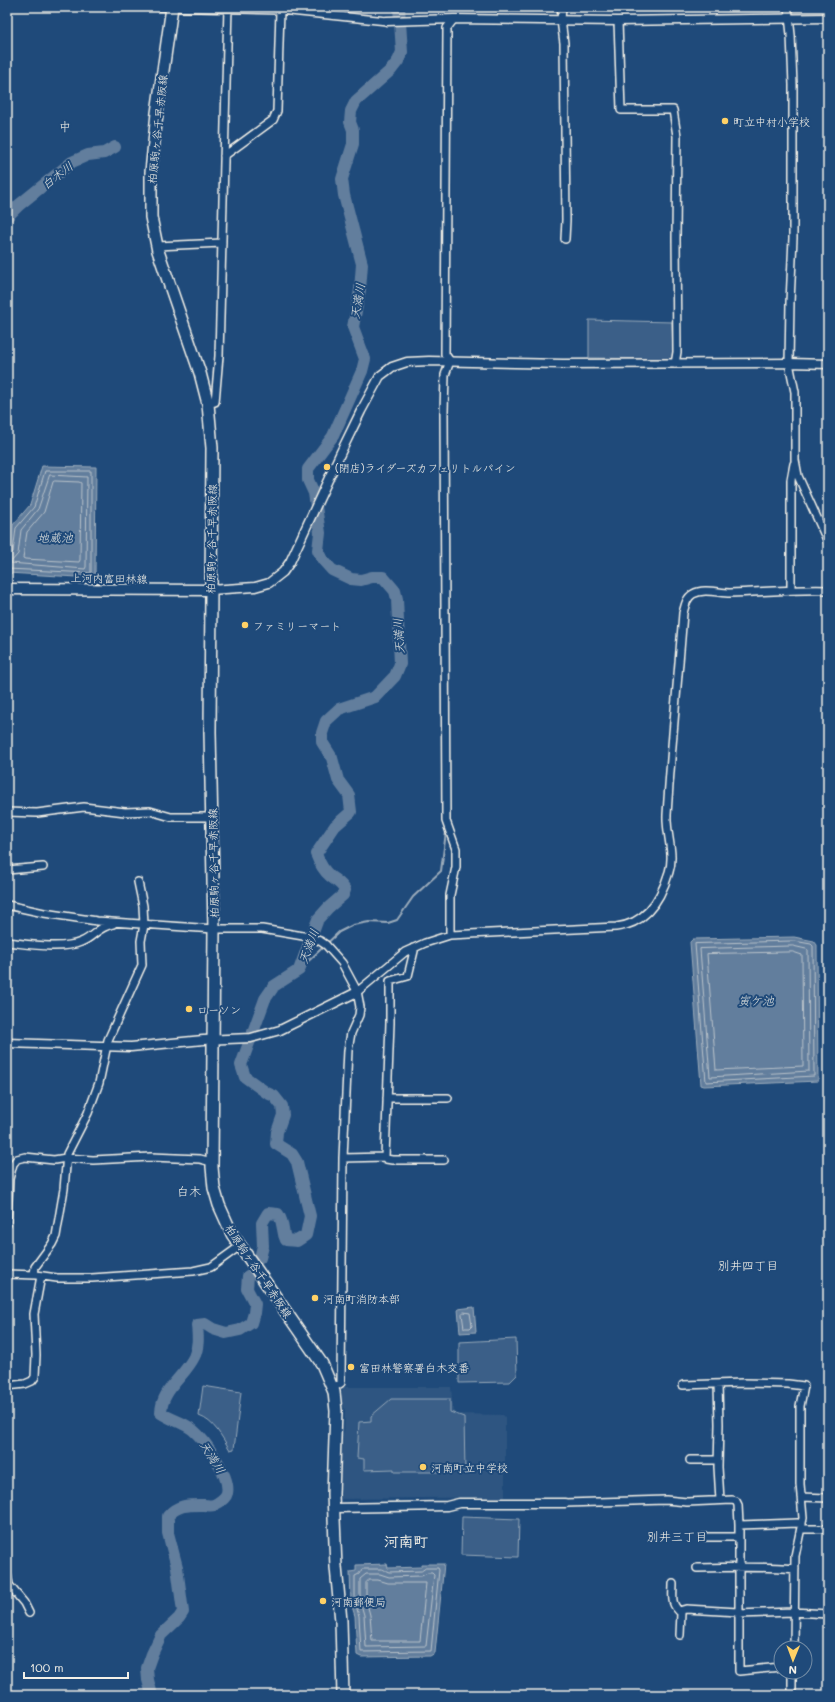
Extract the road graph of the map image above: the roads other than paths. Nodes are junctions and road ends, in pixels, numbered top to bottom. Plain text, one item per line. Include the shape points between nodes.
1 (160, 7) edge
2 (562, 7) edge
3 (788, 7) edge
4 (172, 8) edge
5 (228, 8) edge
6 (280, 10) junction
7 (790, 18) junction
8 (828, 18) edge
9 (454, 19) junction
10 (561, 20) junction
11 (388, 21) joint
12 (618, 21) junction
13 (224, 156) junction
14 (565, 239) dead end
15 (222, 243) junction
16 (157, 246) junction
17 (450, 361) junction
18 (789, 363) junction
19 (676, 364) junction
20 (828, 364) edge
21 (208, 404) junction
22 (795, 460) junction
23 (828, 542) edge
24 (7, 589) edge
25 (791, 589) junction
26 (210, 590) junction
27 (828, 590) edge
28 (7, 812) edge
29 (212, 817) junction
30 (43, 867) dead end
31 (7, 870) edge
32 (138, 882) dead end
33 (7, 905) edge
34 (119, 923) junction
35 (144, 925) junction
36 (214, 928) junction
37 (450, 935) junction
38 (7, 942) edge
39 (413, 948) junction
40 (357, 992) junction
41 (213, 1040) junction
42 (7, 1043) edge
43 (106, 1046) junction
44 (387, 1098) junction
45 (448, 1098) dead end
46 (385, 1157) junction
47 (66, 1158) junction
48 (343, 1158) junction
49 (444, 1160) dead end
50 (212, 1162) junction
51 (7, 1224) edge
52 (240, 1246) junction
53 (7, 1274) edge
54 (38, 1275) junction
55 (718, 1384) junction
56 (683, 1385) dead end
57 (7, 1386) edge
58 (333, 1388) junction
59 (690, 1460) dead end
60 (718, 1460) junction
61 (801, 1497) junction
62 (828, 1498) edge
63 (720, 1500) junction
64 (565, 1503) joint
65 (334, 1508) junction
66 (739, 1525) junction
67 (802, 1527) junction
68 (828, 1529) edge
69 (704, 1537) dead end
70 (739, 1537) junction
71 (739, 1567) junction
72 (697, 1568) dead end
73 (795, 1569) junction
74 (7, 1574) edge
75 (673, 1584) dead end
76 (679, 1611) junction
77 (793, 1612) junction
78 (29, 1613) dead end
79 (738, 1613) junction
80 (828, 1614) edge
81 (680, 1634) dead end
82 (794, 1640) edge
83 (773, 1668) edge
84 (792, 1680) edge
85 (343, 1695) edge
86 (792, 1695) edge

1 - 4 street
2 - 10 street
3 - 7 street
4 - 5 street
4 - 16 main road, 柏原駒ヶ谷千早赤阪線 via 151,172 152,217
5 - 6 street
5 - 13 street
6 - 11 street
6 - 13 street via 277,111 273,120
7 - 8 street
7 - 12 street
7 - 18 street via 793,85 793,238
9 - 10 street
9 - 11 street
9 - 17 street via 447,28 445,354
10 - 12 street
10 - 14 street via 564,43
12 - 19 street via 621,110 673,110 677,136
13 - 15 street
15 - 16 street
15 - 21 street via 219,356 215,402
16 - 21 main road, 柏原駒ヶ谷千早赤阪線
17 - 19 street
17 - 26 street via 407,362 392,367 380,376 358,417 310,522 283,572 269,582 255,587
17 - 37 street via 445,375 444,412 445,792 446,821 456,849 456,868 450,895
18 - 19 street
18 - 20 street
18 - 22 street via 795,392
21 - 26 main road, 柏原駒ヶ谷千早赤阪線 via 212,448
22 - 23 street via 798,476
22 - 25 street via 792,480
24 - 26 main road, 上河内富田林線
25 - 27 street
25 - 37 street via 699,592 692,595 685,604 667,816 671,864 665,885 648,914 629,925 616,927
26 - 29 main road, 柏原駒ヶ谷千早赤阪線
28 - 29 street via 37,813 84,808 125,812 150,811 171,817
29 - 36 main road, 柏原駒ヶ谷千早赤阪線
30 - 31 street
32 - 35 street
33 - 34 street via 44,913
34 - 35 street
34 - 38 street via 101,928 76,944 47,946
35 - 36 street
35 - 43 street via 140,972
36 - 40 street via 262,929 320,941 344,967
36 - 41 main road, 柏原駒ヶ谷千早赤阪線
37 - 39 street
39 - 40 street via 397,958
39 - 44 street via 408,976 390,981
40 - 41 street via 272,1033 251,1038
40 - 48 street via 360,1007 348,1050
41 - 43 street via 142,1046
41 - 50 main road, 柏原駒ヶ谷千早赤阪線
42 - 43 street
43 - 47 street via 99,1083 83,1126
44 - 45 street
44 - 46 street
46 - 48 street
46 - 49 street via 392,1160
47 - 50 street via 93,1160 151,1157 200,1159
47 - 51 street via 17,1159 9,1179
47 - 54 street via 56,1236 35,1267
48 - 58 street via 341,1383
50 - 52 main road, 柏原駒ヶ谷千早赤阪線 via 214,1188 219,1205
52 - 54 street via 205,1269 92,1278
52 - 58 main road, 柏原駒ヶ谷千早赤阪線 via 322,1364
53 - 54 street
54 - 57 street via 34,1314 35,1377 25,1384
55 - 56 street
55 - 60 street
55 - 61 street via 804,1386 800,1406
58 - 65 main road, 柏原駒ヶ谷千早赤阪線 via 336,1411
59 - 60 street
60 - 63 street
61 - 62 street
61 - 67 street
63 - 64 street
63 - 66 street via 736,1501
64 - 65 street via 459,1503 447,1506
65 - 85 main road, 柏原駒ヶ谷千早赤阪線
66 - 67 street via 796,1523
66 - 70 street
67 - 68 street
67 - 73 street via 796,1550
69 - 70 street
70 - 71 street
71 - 72 street
71 - 73 street via 771,1566
71 - 79 street
73 - 77 street
74 - 78 street via 9,1585
75 - 76 street via 673,1604
76 - 79 street via 686,1609
76 - 81 street
77 - 79 street
77 - 80 street
77 - 82 street
79 - 83 street via 739,1671
84 - 86 street

